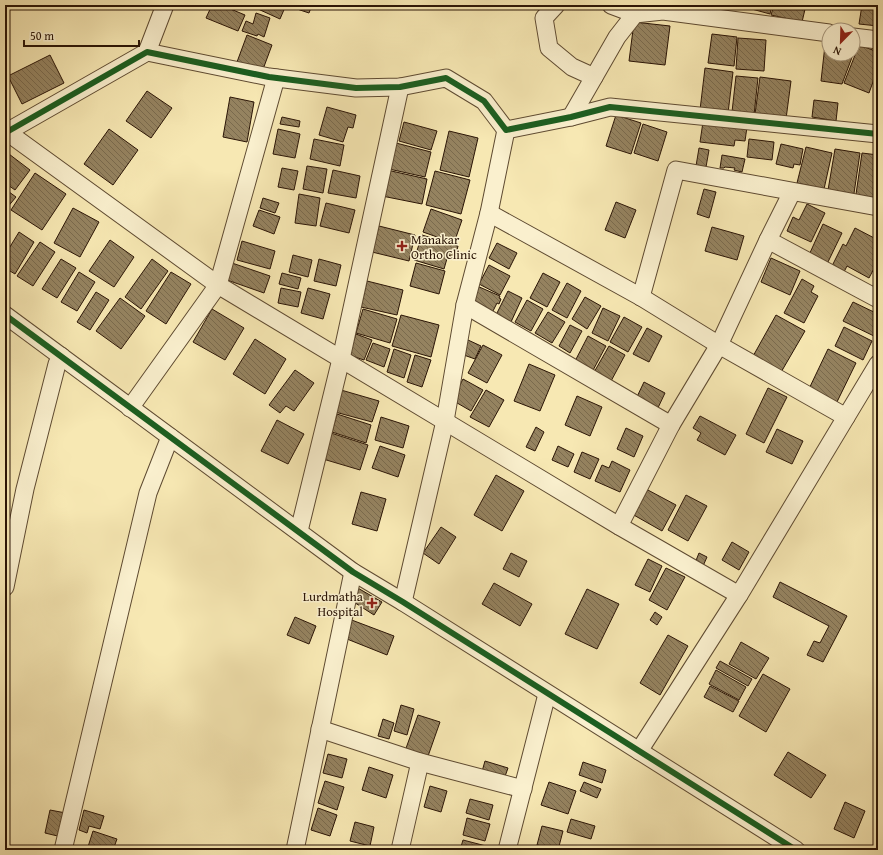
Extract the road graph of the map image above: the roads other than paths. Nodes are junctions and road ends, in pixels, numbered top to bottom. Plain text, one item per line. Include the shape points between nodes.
1 (165, 5) edge
2 (556, 5) edge
3 (611, 5) edge
4 (636, 9) edge
5 (821, 32) edge
6 (861, 37) edge
7 (878, 40) edge
8 (147, 52) junction
9 (594, 77) junction
10 (276, 78) junction
11 (400, 87) junction
12 (571, 117) junction
13 (506, 130) junction
14 (6, 132) edge
15 (878, 134) edge
16 (792, 192) junction
17 (878, 207) edge
18 (489, 213) junction
19 (768, 240) junction
20 (218, 284) junction
21 (641, 297) junction
22 (878, 299) edge
23 (465, 306) junction
24 (5, 315) edge
25 (719, 345) junction
26 (61, 356) junction
27 (342, 359) junction
28 (878, 364) edge
29 (130, 408) junction
30 (846, 417) junction
31 (446, 422) junction
32 (671, 425) junction
33 (170, 437) junction
34 (619, 526) junction
35 (299, 531) junction
36 (353, 572) junction
37 (5, 587) edge
38 (739, 595) junction
39 (403, 602) junction
40 (547, 694) junction
41 (320, 729) junction
42 (639, 751) junction
43 (420, 762) junction
44 (523, 788) junction
45 (63, 850) edge
46 (295, 850) edge
47 (400, 850) edge
48 (507, 850) edge
49 (796, 850) edge

1 - 8 street
2 - 9 street via 544,18 548,48 572,67
3 - 4 street
4 - 5 street
4 - 9 street
6 - 7 street
8 - 10 street
8 - 14 street
9 - 12 street
10 - 11 street via 356,88
10 - 20 street
11 - 13 street via 446,78 484,100
11 - 27 street
12 - 13 street
12 - 15 street via 610,107
13 - 18 street
14 - 20 street
16 - 17 street
16 - 19 street
16 - 21 street via 676,170
18 - 21 street
18 - 23 street
19 - 22 street
19 - 25 street
20 - 27 street
20 - 29 street
21 - 25 street
23 - 31 street
23 - 32 street
24 - 26 street
25 - 30 street
25 - 32 street
26 - 29 street
26 - 37 street via 25,489
27 - 31 street
27 - 35 street
28 - 30 street
29 - 33 street
30 - 38 street
31 - 34 street
31 - 39 street
32 - 34 street
33 - 35 street
33 - 45 street via 148,494
34 - 38 street
35 - 36 street
36 - 39 street
36 - 41 street
38 - 42 street
39 - 40 street
40 - 42 street
40 - 44 street
41 - 43 street
41 - 46 street
42 - 49 street
43 - 44 street
43 - 47 street
44 - 48 street

